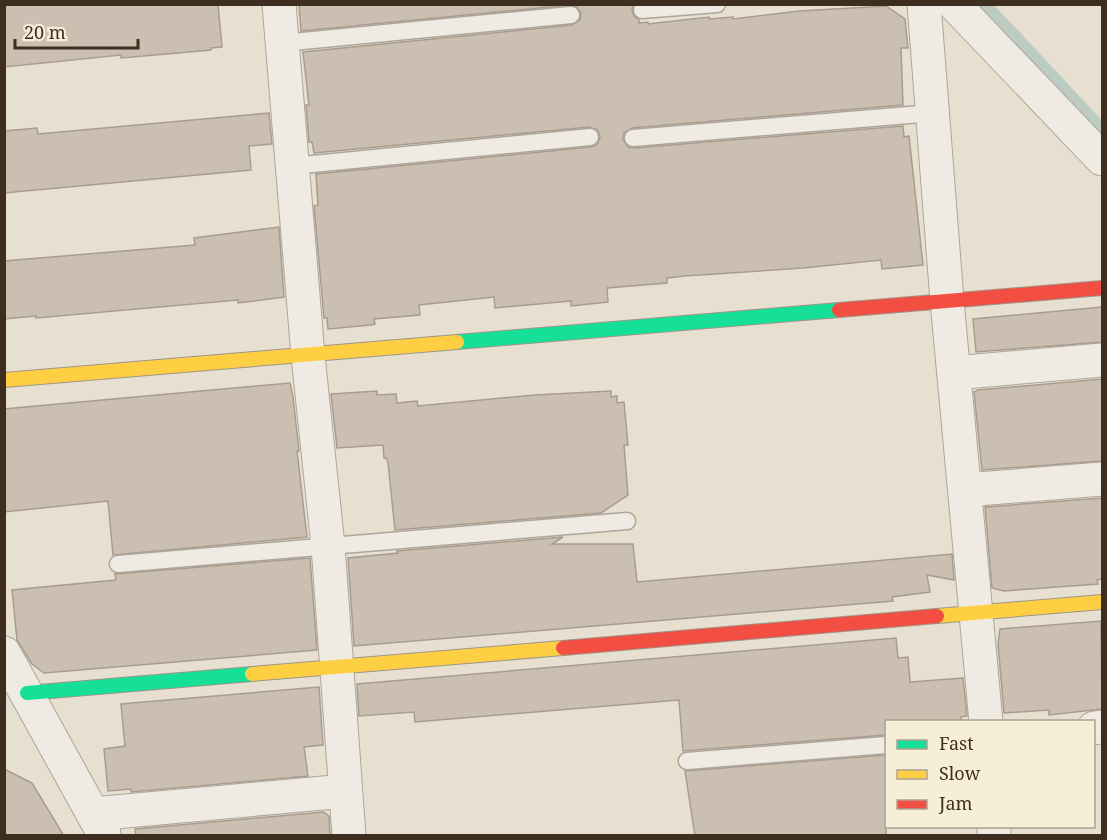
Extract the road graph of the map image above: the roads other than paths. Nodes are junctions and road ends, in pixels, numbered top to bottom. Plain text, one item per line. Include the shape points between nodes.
1 (279, 4) edge
2 (717, 4) edge
3 (924, 4) edge
4 (954, 4) edge
5 (642, 10) dead end
6 (571, 15) dead end
7 (282, 43) junction
8 (933, 113) junction
9 (590, 137) dead end
10 (633, 138) dead end
11 (1102, 159) edge
12 (292, 166) junction
13 (1102, 288) edge
14 (947, 302) junction
15 (308, 356) junction
16 (1102, 360) edge
17 (954, 373) junction
18 (4, 380) edge
19 (1102, 479) edge
20 (965, 490) junction
21 (627, 521) dead end
22 (328, 546) junction
23 (118, 564) dead end
24 (1102, 602) edge
25 (975, 614) junction
26 (4, 653) edge
27 (337, 668) junction
28 (27, 693) junction
29 (986, 720) edge
30 (885, 745) edge
31 (687, 761) dead end
32 (345, 791) junction
33 (99, 825) edge
34 (349, 836) edge

1 - 7 street
2 - 5 lane
3 - 8 street
4 - 11 street
6 - 7 lane
7 - 12 street
8 - 10 lane
8 - 14 street
9 - 12 lane
12 - 15 street
13 - 14 street
14 - 15 street
14 - 17 street
15 - 18 street
15 - 22 street
16 - 17 street
17 - 20 street
19 - 20 street
20 - 25 street
21 - 22 lane
22 - 23 lane
22 - 27 street
24 - 25 street
25 - 27 street
25 - 29 street
26 - 28 street
27 - 28 street
27 - 32 street
28 - 33 street
30 - 31 lane
32 - 33 street
32 - 34 street

